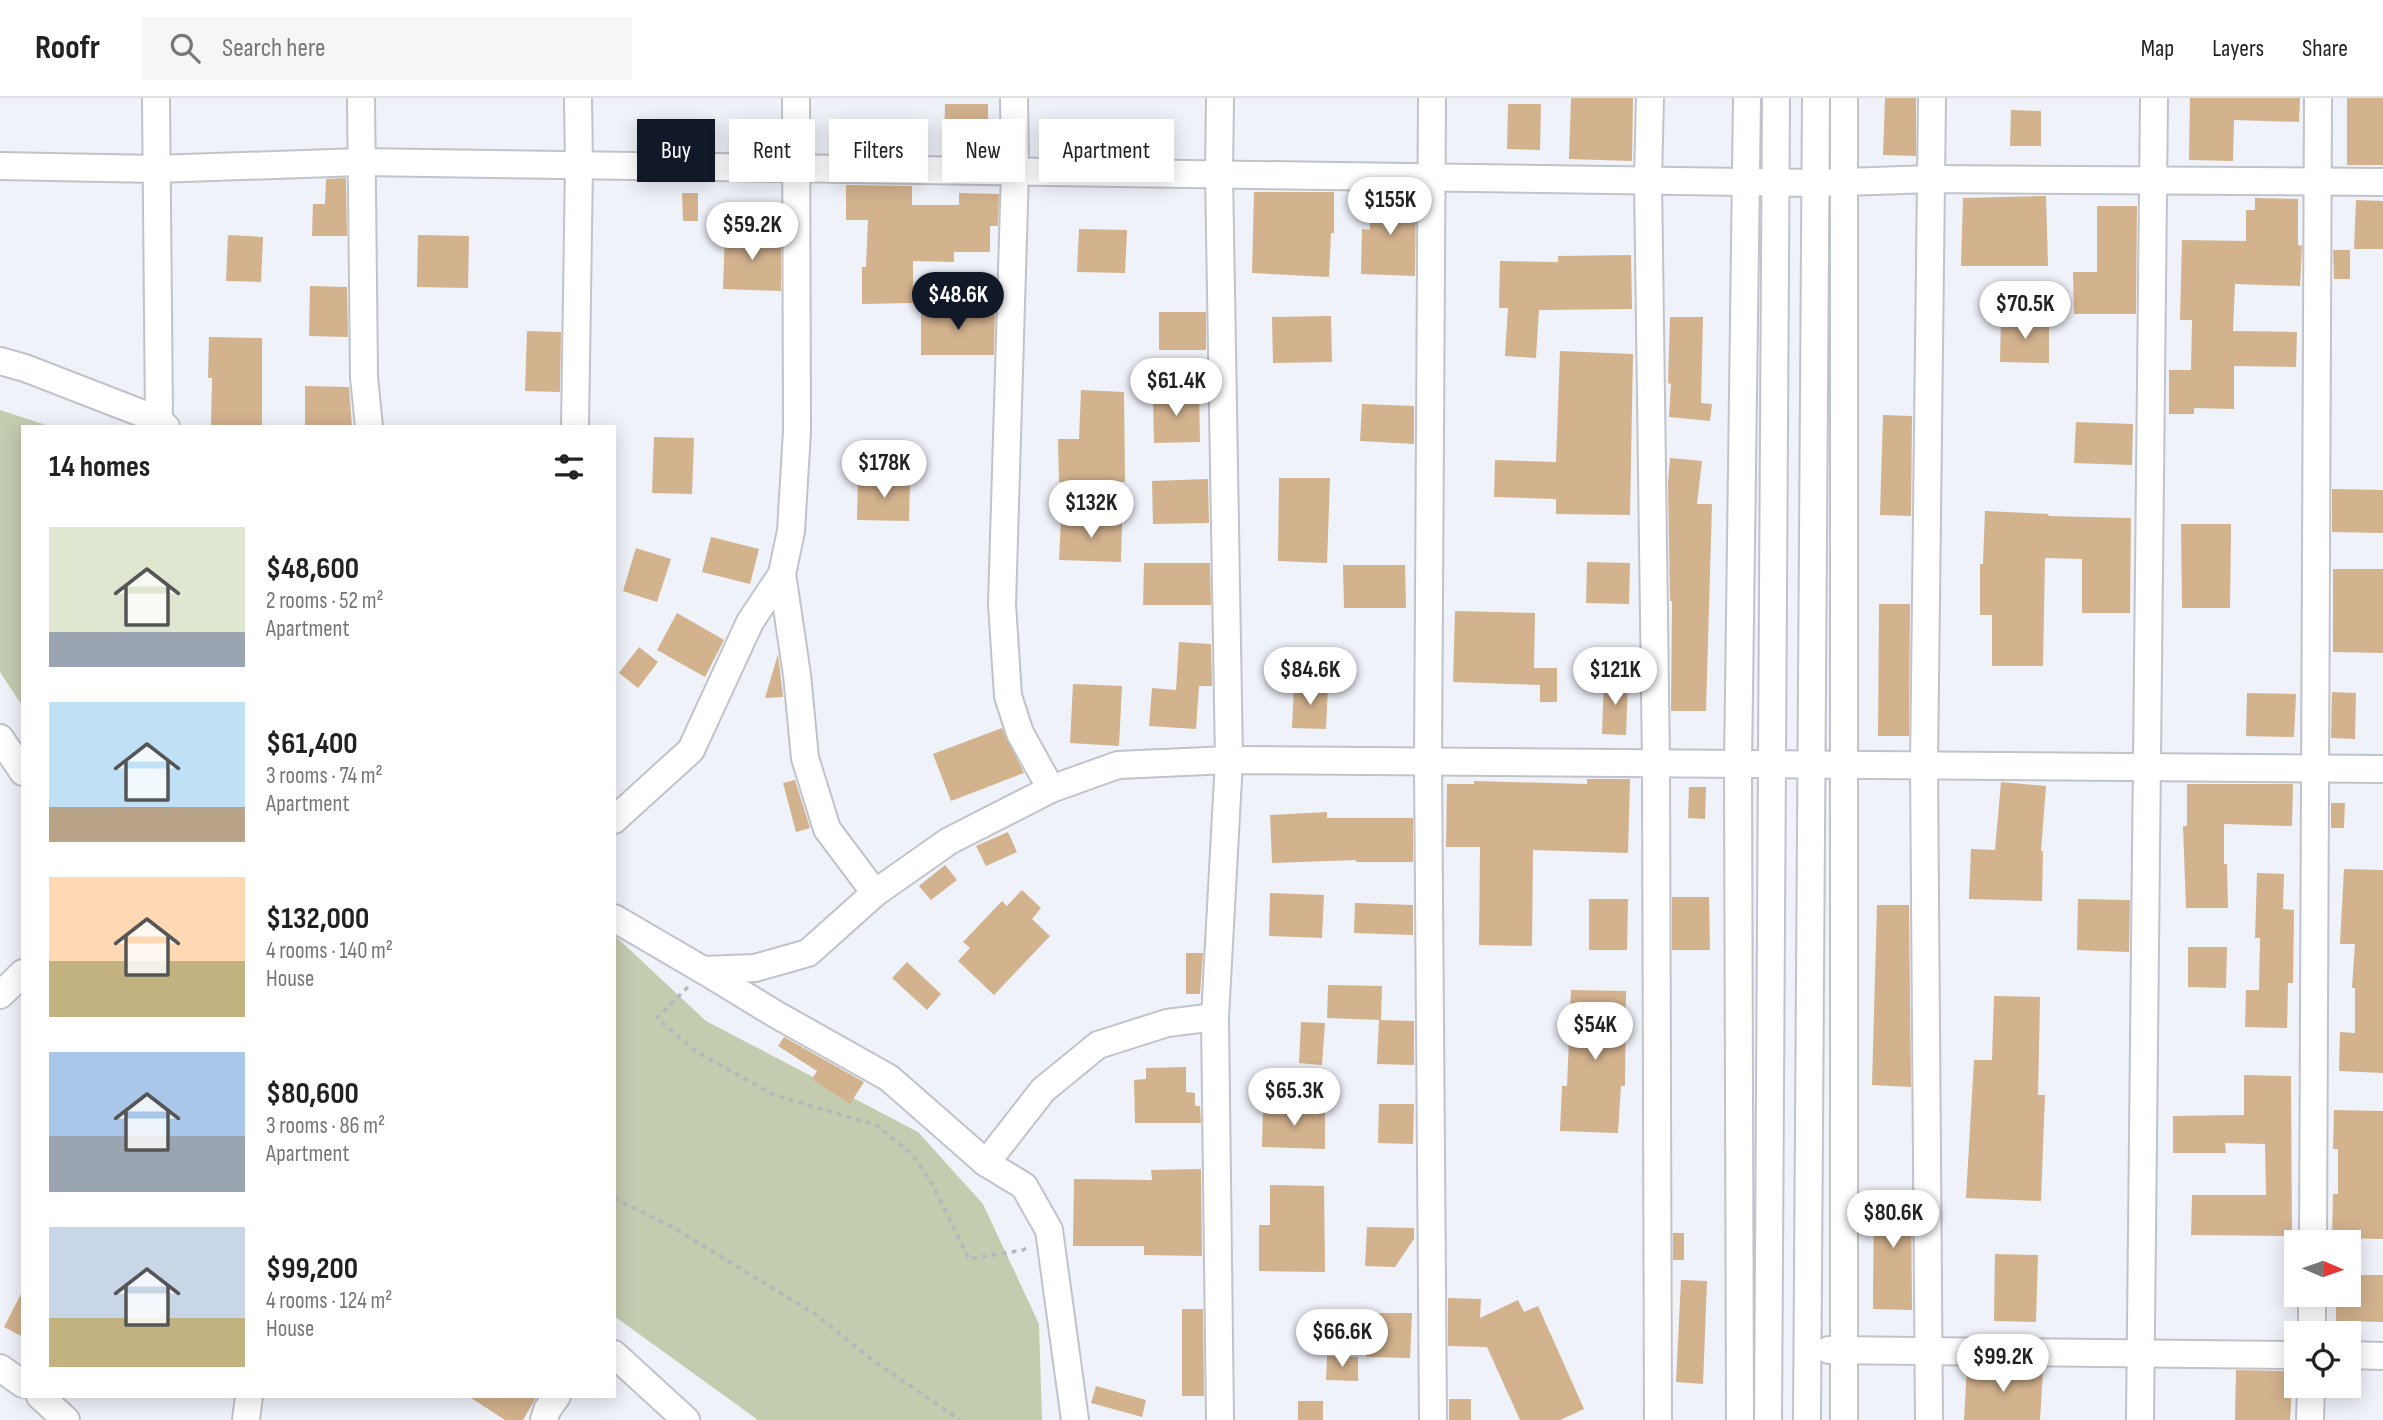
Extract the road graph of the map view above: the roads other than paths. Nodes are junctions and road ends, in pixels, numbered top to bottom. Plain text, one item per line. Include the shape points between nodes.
1 (156, 98) edge
2 (361, 98) edge
3 (578, 98) edge
4 (796, 98) edge
5 (1014, 98) edge
6 (1220, 98) edge
7 (1432, 98) edge
8 (1650, 98) edge
9 (1747, 98) edge
10 (1776, 98) edge
11 (1816, 98) edge
12 (1844, 98) edge
13 (1932, 98) edge
14 (2154, 98) edge
15 (2318, 98) edge
16 (796, 119) edge
17 (1014, 119) edge
18 (360, 162) junction
19 (579, 165) junction
20 (0, 166) edge
21 (729, 167) edge
22 (815, 168) edge
23 (156, 169) junction
24 (942, 170) edge
25 (1025, 171) edge
26 (1219, 174) junction
27 (1431, 176) junction
28 (1648, 179) junction
29 (1931, 179) junction
30 (1747, 181) junction
31 (1776, 181) junction
32 (2153, 181) junction
33 (796, 182) edge
34 (1015, 182) edge
35 (2383, 182) edge
36 (1830, 183) junction
37 (2318, 183) junction
38 (0, 362) edge
39 (163, 423) edge
40 (369, 425) edge
41 (575, 425) edge
42 (782, 574) junction
43 (0, 738) edge
44 (1229, 760) junction
45 (1428, 762) junction
46 (1656, 763) junction
47 (1771, 764) junction
48 (1738, 765) junction
49 (1812, 765) junction
50 (1845, 765) junction
51 (1924, 765) junction
52 (2147, 767) junction
53 (2316, 768) junction
54 (21, 769) edge
55 (2383, 769) edge
56 (1051, 789) junction
57 (616, 818) edge
58 (875, 893) junction
59 (616, 919) edge
60 (703, 970) junction
61 (21, 975) edge
62 (0, 995) edge
63 (1215, 1017) junction
64 (986, 1163) junction
65 (2313, 1230) edge
66 (1769, 1350) junction
67 (1807, 1350) junction
68 (1845, 1350) junction
69 (1929, 1352) junction
70 (2141, 1353) junction
71 (2284, 1355) edge
72 (2361, 1355) edge
73 (616, 1356) edge
74 (2383, 1356) edge
75 (0, 1368) edge
76 (21, 1383) edge
77 (39, 1398) edge
78 (41, 1398) edge
79 (248, 1398) edge
80 (556, 1398) edge
81 (2311, 1398) edge
82 (35, 1420) edge
83 (66, 1420) edge
84 (246, 1420) edge
85 (544, 1420) edge
86 (686, 1420) edge
87 (1075, 1420) edge
88 (1220, 1420) edge
89 (1433, 1420) edge
90 (1658, 1420) edge
91 (1740, 1420) edge
92 (1768, 1420) edge
93 (1807, 1420) edge
94 (1844, 1420) edge
95 (1929, 1420) edge
96 (2140, 1420) edge
97 (2310, 1420) edge

1 - 23 street
2 - 18 street
3 - 19 street
4 - 16 street
5 - 17 street
6 - 26 street
7 - 27 street
8 - 28 street
9 - 30 street
10 - 31 street
11 - 36 street
12 - 36 street
13 - 29 street
14 - 32 street
15 - 37 street
18 - 19 street
18 - 23 street
18 - 40 street via 363,377
19 - 21 street
19 - 41 street
20 - 23 street
22 - 24 street
23 - 39 street
25 - 26 street
26 - 27 street
26 - 44 street
27 - 28 street
27 - 45 street
28 - 30 street
28 - 46 street
29 - 32 street
29 - 36 street
29 - 51 street
30 - 31 street
30 - 48 street
31 - 36 street
31 - 47 street
32 - 37 street
32 - 52 street
33 - 42 street via 797,431 791,531
34 - 56 street via 1002,604 1008,696 1020,733
35 - 37 street
36 - 49 street
36 - 50 street
37 - 53 street
38 - 39 street
42 - 57 street via 750,622 691,750
42 - 58 street via 805,758 827,829
43 - 54 street
44 - 45 street
44 - 56 street via 1118,765
44 - 63 street
45 - 46 street
45 - 89 street
46 - 48 street
46 - 90 street
47 - 48 street
47 - 49 street
47 - 66 street
48 - 91 street
49 - 50 street
49 - 67 street
50 - 51 street
50 - 68 street
51 - 52 street
51 - 69 street
52 - 53 street
52 - 70 street
53 - 55 street
53 - 65 street
56 - 58 street via 949,841
58 - 60 street via 808,953 755,968
59 - 60 street
60 - 64 street via 890,1078
61 - 62 street
63 - 64 street via 1167,1023 1098,1045 1042,1090
63 - 88 street
64 - 87 street via 1024,1186 1049,1230
66 - 67 street
66 - 92 street
67 - 68 street
67 - 93 street
68 - 69 street
68 - 94 street
69 - 70 street
69 - 95 street
70 - 71 street
70 - 96 street
72 - 74 street
73 - 86 street
75 - 76 street
77 - 82 street
78 - 83 street
79 - 84 street
80 - 85 street
81 - 97 street

